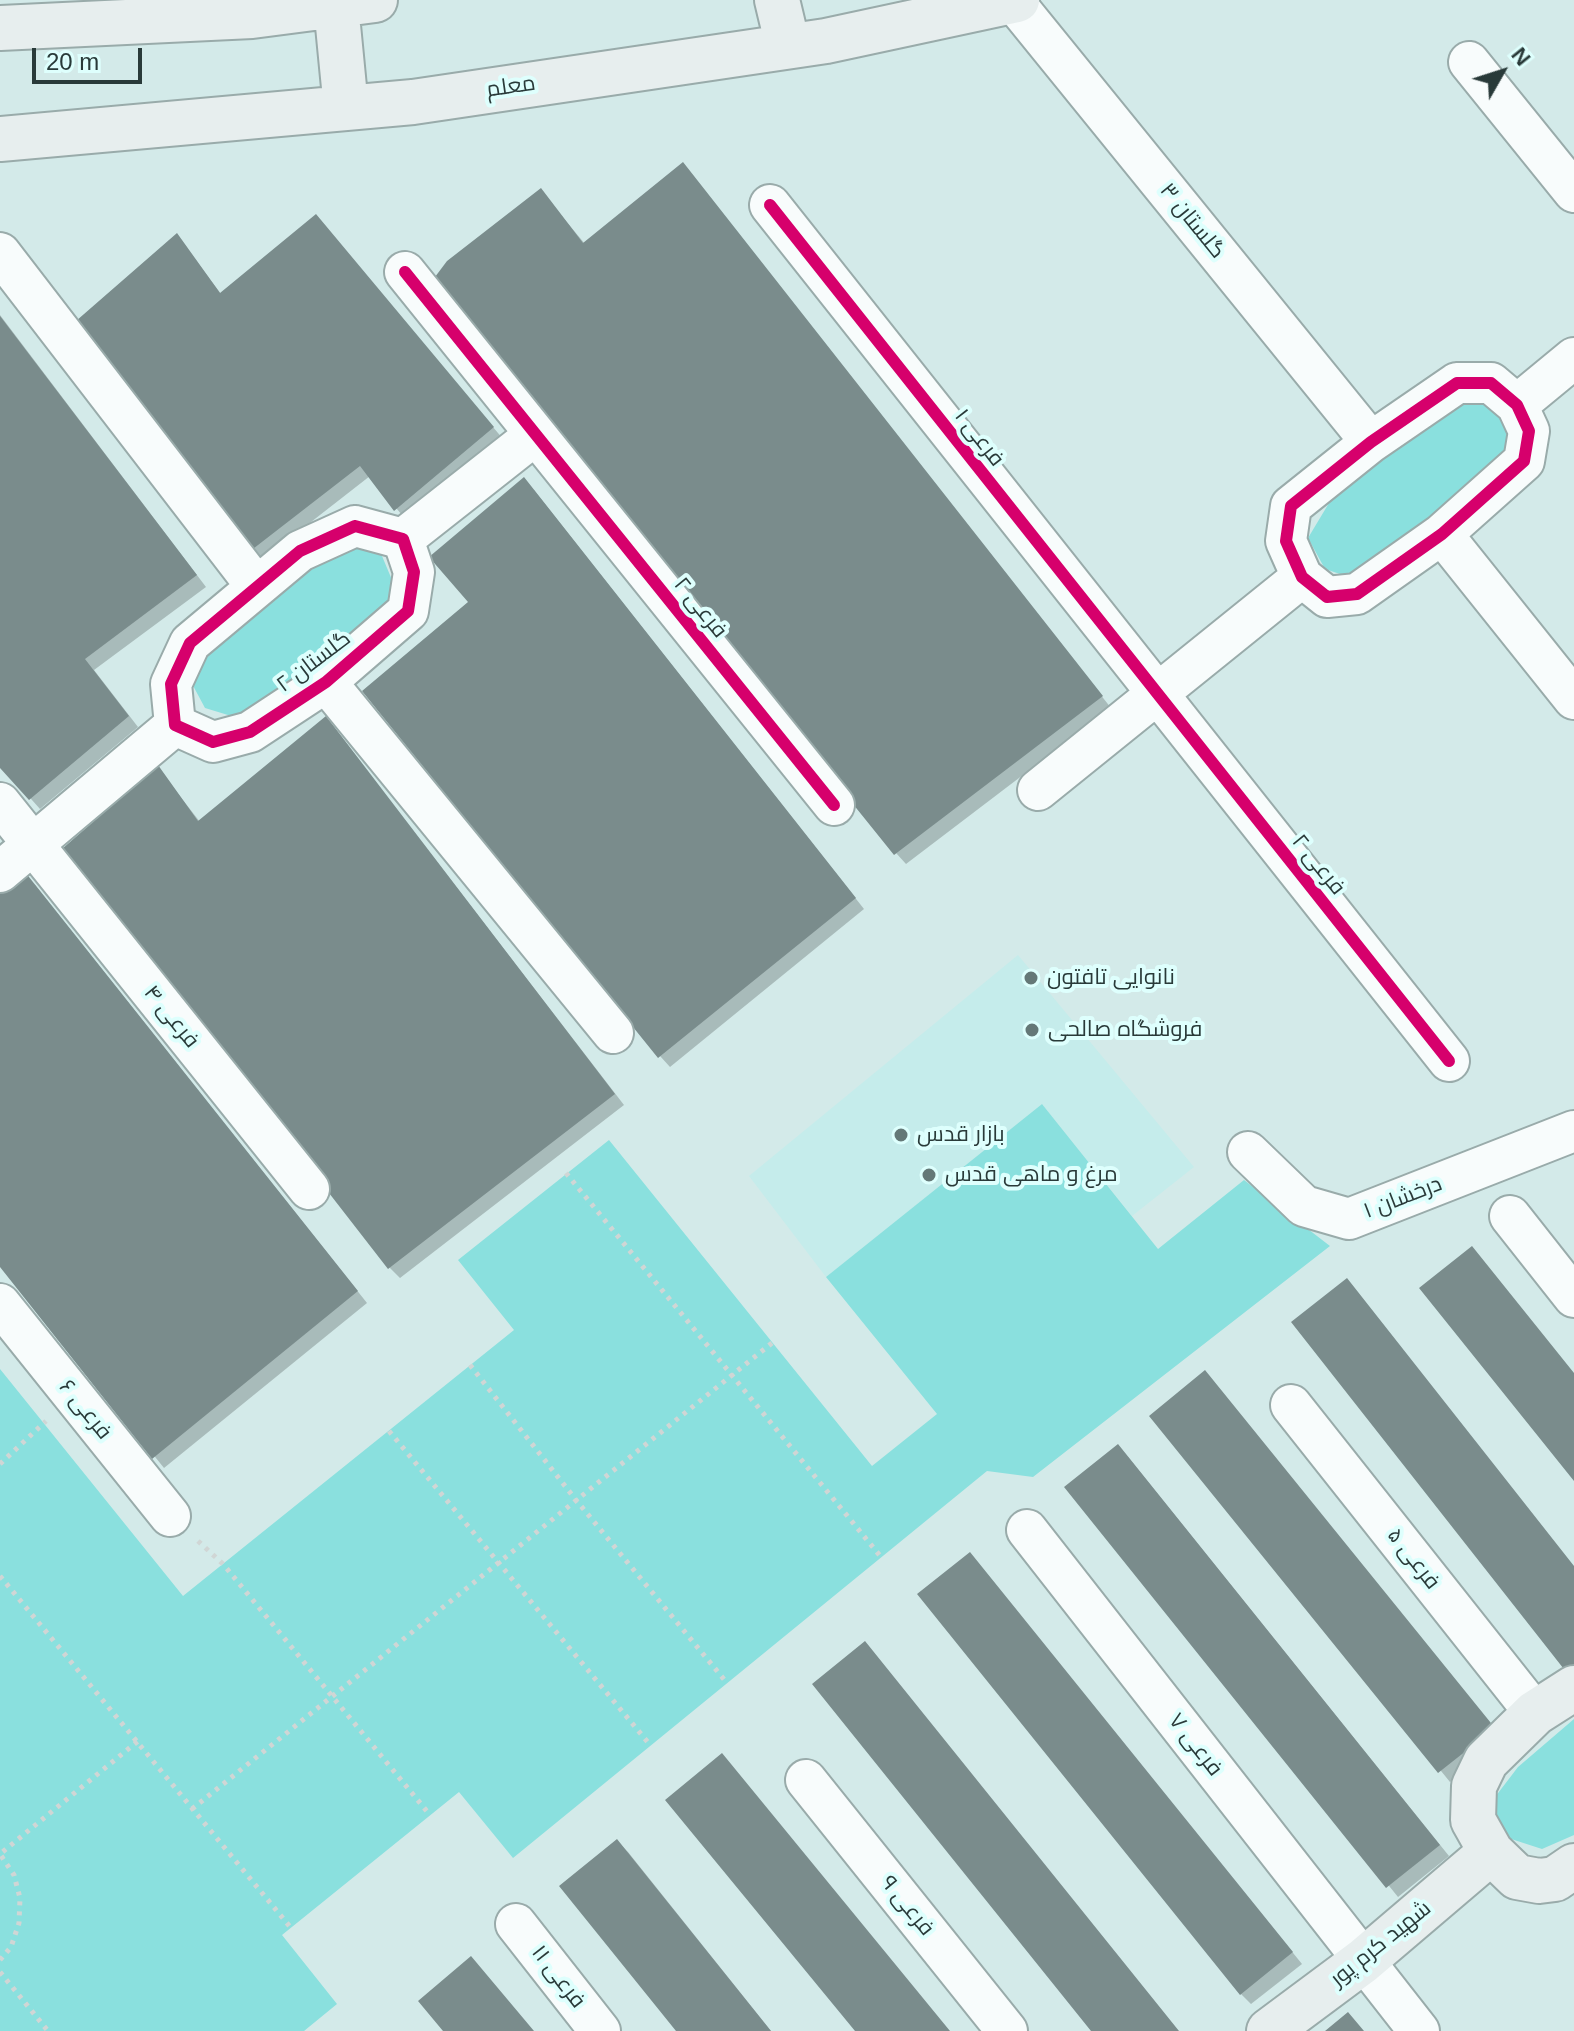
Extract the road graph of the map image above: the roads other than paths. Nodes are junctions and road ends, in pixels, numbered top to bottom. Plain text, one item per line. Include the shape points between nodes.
1 (777, 0) edge
2 (1015, 0) edge
3 (355, 3) edge
4 (0, 28) edge
5 (788, 46) junction
6 (1469, 62) dead end
7 (346, 108) junction
8 (0, 139) edge
9 (1574, 192) edge
10 (770, 205) dead end
11 (0, 253) edge
12 (405, 272) dead end
13 (1574, 358) edge
14 (1517, 405) junction
15 (535, 435) junction
16 (1371, 442) junction
17 (1442, 534) junction
18 (403, 539) junction
19 (1302, 577) junction
20 (257, 587) junction
21 (326, 682) junction
22 (1157, 695) junction
23 (1574, 699) edge
24 (175, 725) junction
25 (1038, 790) dead end
26 (0, 803) edge
27 (834, 805) dead end
28 (33, 845) junction
29 (0, 872) edge
30 (613, 1033) dead end
31 (1449, 1061) dead end
32 (1574, 1131) edge
33 (1248, 1152) dead end
34 (309, 1189) dead end
35 (1510, 1216) dead end
36 (1574, 1297) edge
37 (0, 1304) edge
38 (1291, 1405) dead end
39 (170, 1516) road end
40 (1027, 1530) dead end
41 (1574, 1688) edge
42 (1535, 1713) junction
43 (806, 1780) dead end
44 (1491, 1852) junction
45 (1574, 1866) edge
46 (516, 1924) dead end
47 (1363, 1961) junction
48 (600, 2031) edge
49 (1007, 2031) edge
50 (1269, 2031) edge
51 (1419, 2031) edge

1 - 5 main road
2 - 5 main road, معلم
2 - 16 street, گلستان ۳
3 - 4 main road via 252,16
3 - 7 main road
5 - 7 main road, معلم
6 - 9 street
7 - 8 main road, معلم
10 - 22 street, فرعی ۱
11 - 20 street
12 - 15 street
13 - 14 street
14 - 16 street via 1491,383 1457,383
14 - 17 street via 1529,431 1524,461
15 - 18 street
15 - 27 street, فرعی ۲
16 - 19 street via 1291,506 1286,541
17 - 19 street via 1357,594 1327,597
17 - 23 street
18 - 20 street via 355,526 300,551
18 - 21 street, گلستان ۲ via 414,572 408,611
19 - 22 street
20 - 24 street via 190,643 171,684
21 - 24 street, گلستان ۲ via 250,732 213,742
21 - 30 street, گلستان ۲
22 - 25 street
22 - 31 street, فرعی ۲
24 - 28 street
26 - 28 street, فرعی ۴
28 - 29 street
28 - 34 street, فرعی ۴
32 - 33 street, درخشان ۱ via 1349,1219 1304,1206
35 - 36 street
37 - 39 street, فرعی ۶
38 - 42 street, فرعی ۵
40 - 47 street, فرعی ۷
41 - 42 main road
42 - 44 main road via 1486,1761 1474,1786 1473,1820
43 - 49 street, فرعی ۹
44 - 45 main road via 1517,1877 1539,1881 1555,1879
44 - 47 main road, شهید کرم پور
46 - 48 street, فرعی ۱۱
47 - 50 main road, شهید کرم پور
47 - 51 street, فرعی ۷

